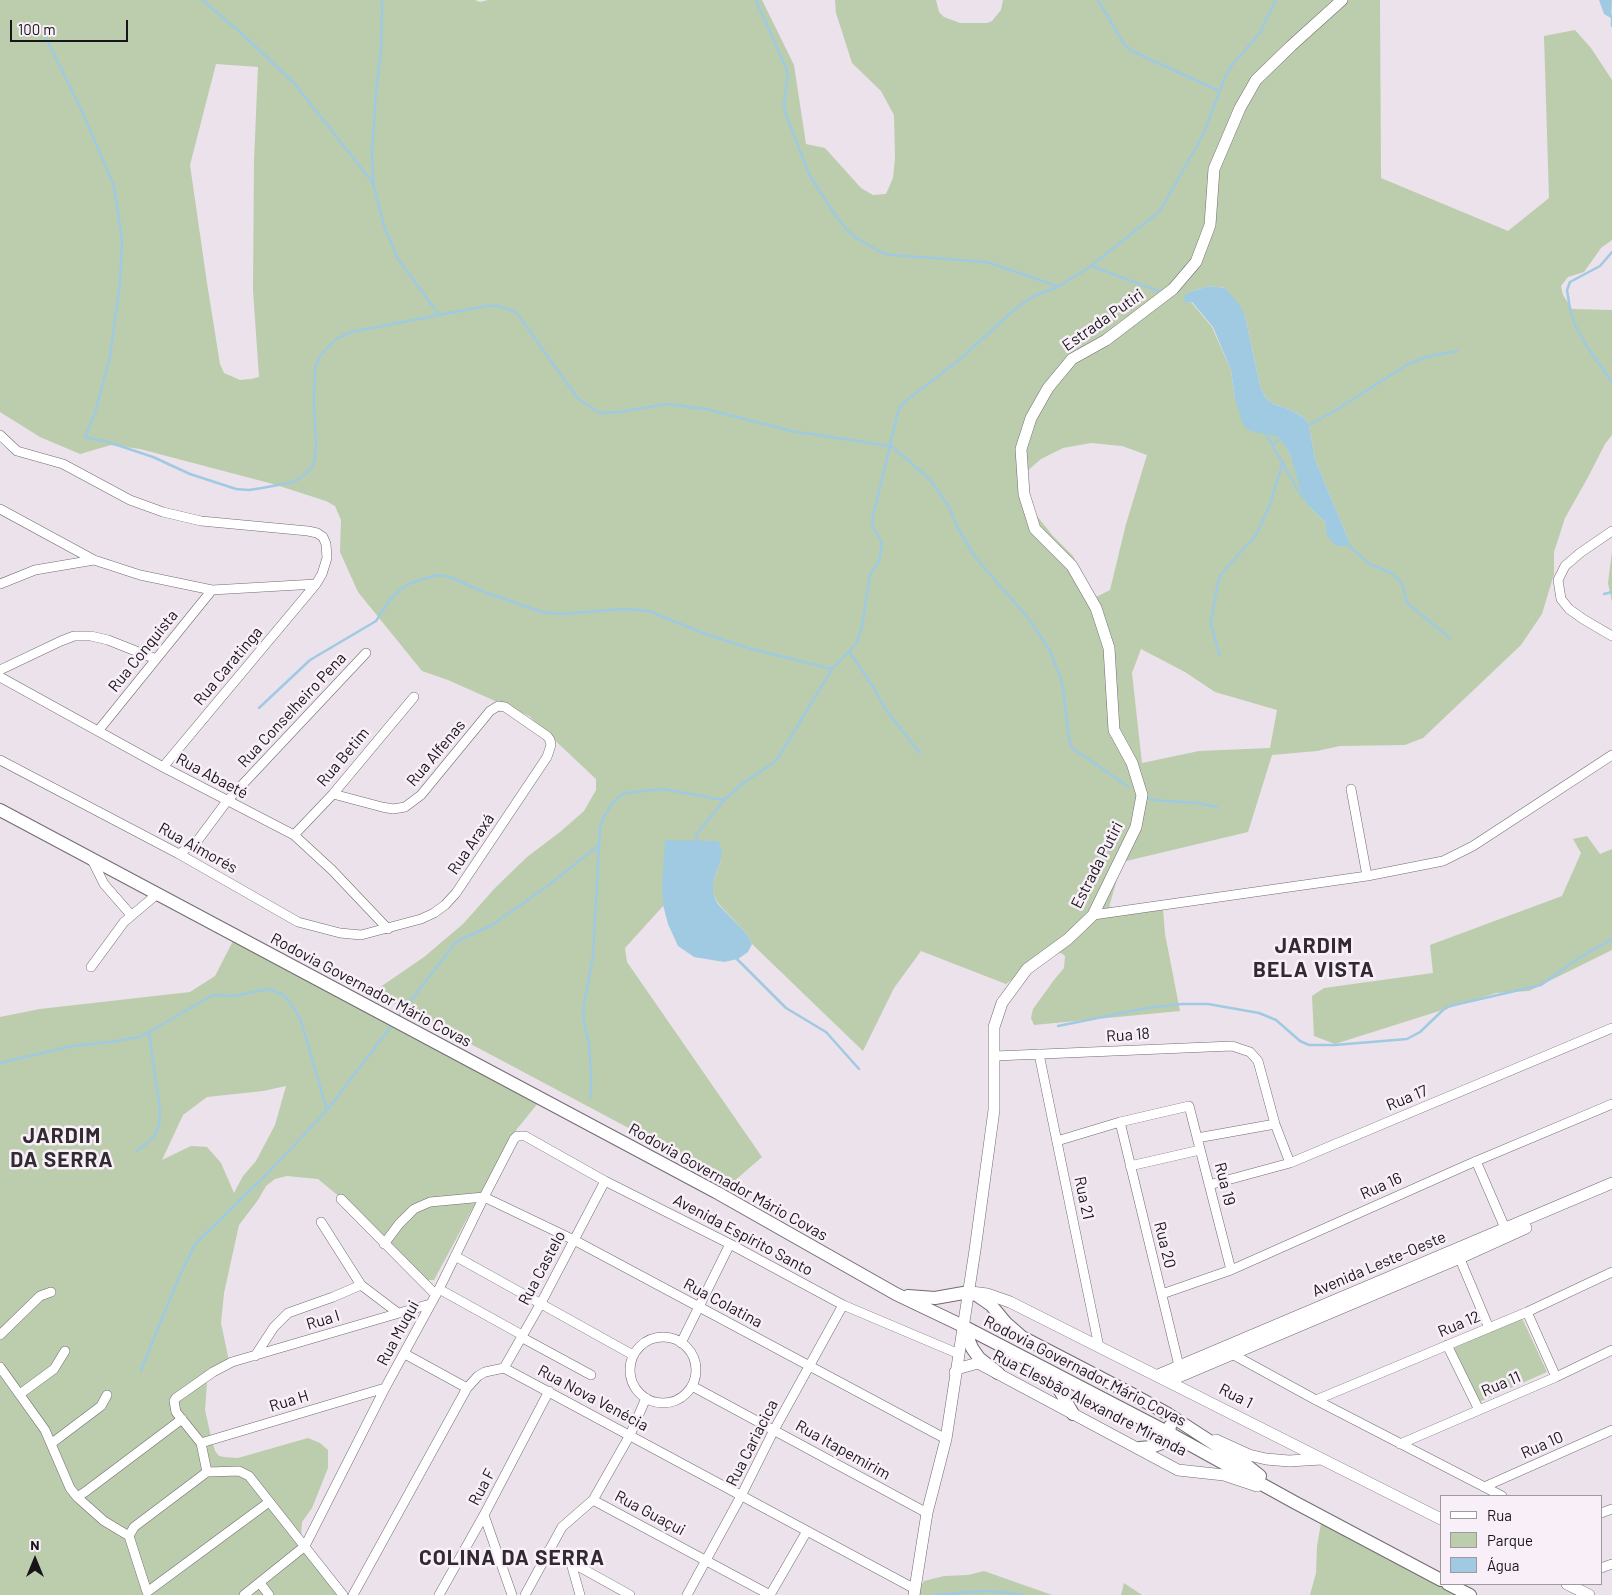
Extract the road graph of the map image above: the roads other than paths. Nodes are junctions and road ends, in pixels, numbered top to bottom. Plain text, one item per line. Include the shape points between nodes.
1 (1342, 0) edge
2 (0, 435) edge
3 (0, 509) edge
4 (1612, 531) edge
5 (94, 560) junction
6 (0, 584) edge
7 (316, 584) junction
8 (212, 590) junction
9 (1612, 636) edge
10 (366, 653) dead end
11 (156, 658) junction
12 (0, 670) edge
13 (0, 677) edge
14 (414, 697) dead end
15 (98, 731) junction
16 (551, 745) joint
17 (1612, 755) edge
18 (0, 760) edge
19 (163, 767) junction
20 (1351, 789) dead end
21 (333, 794) junction
22 (226, 800) junction
23 (0, 810) edge
24 (294, 835) junction
25 (180, 854) junction
26 (92, 860) junction
27 (1366, 876) junction
28 (156, 895) junction
29 (131, 915) junction
30 (1093, 915) junction
31 (388, 929) junction
32 (90, 967) dead end
33 (1612, 1028) edge
34 (1039, 1054) junction
35 (995, 1056) junction
36 (1612, 1104) edge
37 (1120, 1122) junction
38 (1275, 1124) junction
39 (517, 1136) joint
40 (1197, 1138) junction
41 (1057, 1141) junction
42 (1200, 1150) junction
43 (1476, 1161) junction
44 (1290, 1163) junction
45 (1130, 1166) junction
46 (605, 1181) junction
47 (1612, 1183) edge
48 (1209, 1185) junction
49 (1612, 1190) edge
50 (484, 1197) junction
51 (341, 1199) dead end
52 (321, 1222) dead end
53 (1505, 1228) junction
54 (574, 1240) junction
55 (384, 1244) junction
56 (730, 1244) junction
57 (1458, 1254) junction
58 (455, 1256) junction
59 (1231, 1270) junction
60 (1612, 1272) edge
61 (360, 1285) junction
62 (51, 1292) dead end
63 (438, 1292) junction
64 (969, 1292) junction
65 (896, 1294) junction
66 (1162, 1294) junction
67 (541, 1303) junction
68 (430, 1304) junction
69 (1015, 1304) junction
70 (844, 1305) junction
71 (698, 1306) junction
72 (1527, 1312) junction
73 (398, 1313) junction
74 (1006, 1323) junction
75 (963, 1326) junction
76 (1489, 1328) junction
77 (0, 1335) edge
78 (522, 1336) junction
79 (681, 1343) junction
80 (1447, 1345) junction
81 (1100, 1347) junction
82 (1229, 1350) junction
83 (1612, 1350) edge
84 (65, 1351) dead end
85 (405, 1354) junction
86 (959, 1354) junction
87 (633, 1355) junction
88 (255, 1356) junction
89 (978, 1363) junction
90 (0, 1367) edge
91 (809, 1367) junction
92 (504, 1368) junction
93 (1049, 1370) junction
94 (1180, 1370) junction
95 (955, 1372) junction
96 (998, 1373) junction
97 (591, 1375) dead end
98 (1556, 1377) junction
99 (1164, 1378) junction
100 (692, 1386) junction
101 (385, 1388) junction
102 (467, 1388) junction
103 (549, 1391) junction
104 (20, 1394) junction
105 (107, 1395) dead end
106 (646, 1398) junction
107 (1316, 1400) junction
108 (1479, 1410) junction
109 (1073, 1414) junction
110 (1168, 1414) junction
111 (182, 1419) junction
112 (1190, 1428) junction
113 (774, 1430) junction
114 (1612, 1430) edge
115 (1168, 1433) junction
116 (630, 1435) junction
117 (946, 1439) junction
118 (52, 1443) junction
119 (201, 1443) junction
120 (1400, 1444) junction
121 (1140, 1448) junction
122 (1323, 1459) junction
123 (207, 1472) junction
124 (1484, 1486) junction
125 (1275, 1491) junction
126 (1500, 1495) edge
127 (741, 1496) junction
128 (77, 1497) junction
129 (594, 1500) junction
130 (269, 1502) junction
131 (1294, 1502) junction
132 (927, 1513) junction
133 (484, 1515) junction
134 (1440, 1518) edge
135 (807, 1531) junction
136 (129, 1536) junction
137 (305, 1546) junction
138 (549, 1550) junction
139 (706, 1560) junction
140 (571, 1563) junction
141 (1440, 1579) edge
142 (260, 1583) junction
143 (1450, 1585) edge
144 (1569, 1585) edge
145 (914, 1592) edge
146 (147, 1594) edge
147 (244, 1595) edge
148 (269, 1595) edge
149 (343, 1595) edge
150 (353, 1595) edge
151 (439, 1595) edge
152 (512, 1595) edge
153 (525, 1595) edge
154 (580, 1595) edge
155 (630, 1595) edge
156 (687, 1595) edge
157 (770, 1595) edge
158 (1470, 1595) edge
159 (1589, 1595) edge

1 - 30 street, Estrada Putiri via 1256,80 1240,108 1214,169 1210,225 1196,262 1174,289 1106,340 1072,359 1048,388 1031,418 1021,449 1024,494 1035,529 1072,566 1096,608 1109,648 1114,730 1132,763 1142,795 1136,827
2 - 7 street, Rua Caratinga via 17,451 62,464 130,500 163,512 201,521 317,533 326,544 326,558
3 - 5 street
4 - 9 street via 1565,566 1558,580 1561,600 1568,609
5 - 6 street via 36,570
5 - 8 street via 140,575
7 - 8 street
7 - 19 street, Rua Caratinga
8 - 11 street, Rua Conquista
10 - 22 street, Rua Conselheiro Pena
11 - 12 street via 108,640 74,636
11 - 15 street, Rua Conquista
13 - 15 street, Rua Abaeté
14 - 21 street, Rua Betim
15 - 19 street, Rua Abaeté
16 - 21 street, Rua Alfenas via 547,736 505,707 498,706 490,711 421,795 405,807 393,809
16 - 31 street, Rua Araxá via 547,757 456,893 434,913
17 - 27 street via 1473,846 1444,861
18 - 25 street, Rua Aimorés
19 - 22 street, Rua Abaeté
20 - 27 street
21 - 24 street, Rua Betim
22 - 24 street, Rua Abaeté
22 - 25 street, Rua Conselheiro Pena via 198,840
23 - 26 main road, Rodovia Governador Mário Covas
24 - 31 street, Rua Abaeté
25 - 31 street, Rua Aimorés via 298,922 360,935
26 - 28 main road, Rodovia Governador Mário Covas
26 - 29 street via 104,884
27 - 30 street
28 - 29 street
28 - 65 main road, Rodovia Governador Mário Covas via 716,1192
29 - 32 street
30 - 35 street, Estrada Putiri via 1068,939 1027,969 1002,1003 994,1026
33 - 44 street, Rua 17
34 - 35 street, Rua 18
34 - 38 street, Rua 18 via 1232,1046 1250,1052 1258,1061
34 - 41 street, Rua 21
35 - 64 street, Estrada Putiri via 994,1110
36 - 43 street, Rua 16
37 - 40 street, Rua 19 via 1189,1106
37 - 41 street
37 - 45 street, Rua 20
38 - 40 street
38 - 44 street
39 - 46 street, Avenida Espírito Santo via 525,1136
39 - 50 street, Rua Muqui
40 - 42 street, Rua 19
41 - 81 street, Rua 21
42 - 45 street
42 - 48 street, Rua 19
43 - 53 street
43 - 59 street, Rua 16
44 - 48 street, Rua 17
45 - 66 street, Rua 20
46 - 54 street, Rua Castelo
46 - 56 street, Avenida Espírito Santo
47 - 53 street, Avenida Leste-Oeste
48 - 59 street, Rua 19
49 - 57 street, Avenida Leste-Oeste
50 - 54 street, Rua Colatina
50 - 55 street via 430,1202 414,1209
50 - 58 street, Rua Muqui
51 - 55 street
52 - 61 street
53 - 57 street, Avenida Leste-Oeste
54 - 67 street, Rua Castelo
54 - 71 street, Rua Colatina
55 - 63 street
56 - 70 street, Avenida Espírito Santo
56 - 71 street
57 - 76 street
57 - 82 street, Avenida Leste-Oeste
58 - 63 street, Rua Muqui
58 - 67 street
59 - 66 street, Rua 16
60 - 72 street, Rua 12
61 - 73 street
61 - 88 street via 288,1313 274,1327
62 - 77 street via 40,1296
63 - 68 street, Rua Muqui
63 - 78 street
64 - 65 main road via 935,1298
64 - 69 street, Rua 1 via 999,1297
64 - 74 main road via 991,1305
64 - 75 street
65 - 75 main road, Rodovia Governador Mário Covas
66 - 94 street, Rua 20
67 - 78 street, Rua Castelo
67 - 87 street
68 - 73 street, Rua I
68 - 85 street, Rua Muqui
69 - 74 street
69 - 81 street, Rua 1
70 - 86 street, Avenida Espírito Santo
70 - 91 street, Rua Cariacica
71 - 79 street
71 - 91 street, Rua Colatina
72 - 76 street, Rua 12
72 - 98 street
73 - 88 street, Rua I
74 - 110 main road via 1022,1337
75 - 86 street
75 - 93 main road, Rodovia Governador Mário Covas
75 - 96 main road via 979,1358
76 - 80 street, Rua 12
78 - 92 street, Rua Castelo
78 - 97 street
79 - 87 street via 654,1338 640,1346
79 - 100 street via 694,1359 696,1370
80 - 107 street, Rua 12
80 - 108 street
81 - 99 street, Rua 1
82 - 94 street, Avenida Leste-Oeste
82 - 107 street
83 - 98 street, Rua 11
84 - 104 street via 54,1369
85 - 101 street, Rua Muqui
85 - 102 street
86 - 89 street, Rua Elesbão Alexandre Miranda
86 - 95 street
87 - 106 street via 630,1378
88 - 111 street, Rua I via 224,1366 176,1398 173,1405
89 - 95 street, Rua Elesbão Alexandre Miranda
89 - 96 street, Rua Elesbão Alexandre Miranda
90 - 104 street
91 - 113 street, Rua Cariacica
91 - 117 street, Rua Colatina
92 - 102 street via 485,1372
92 - 103 street, Rua Nova Venécia
93 - 109 main road
93 - 115 main road, Rodovia Governador Mário Covas
94 - 99 street, Avenida Leste-Oeste
95 - 117 street
96 - 109 street, Rua Elesbão Alexandre Miranda
98 - 108 street, Rua 11
99 - 122 street, Rua 1
100 - 106 street via 686,1394 669,1402 658,1403
100 - 113 street, Rua Itapemirim
101 - 119 street, Rua H
101 - 137 street, Rua Muqui
102 - 150 street
103 - 116 street, Rua Nova Venécia
103 - 133 street, Rua F
104 - 118 street
105 - 118 street via 101,1406
106 - 116 street
107 - 120 street
108 - 120 street, Rua 11
109 - 121 street, Rua Elesbão Alexandre Miranda
110 - 112 main road
110 - 115 main road via 1171,1424
111 - 119 street
111 - 128 street
112 - 122 street via 1250,1456 1289,1461
112 - 131 main road via 1245,1464
113 - 127 street, Rua Cariacica
113 - 132 street, Rua Itapemirim
114 - 124 street, Rua 10
115 - 121 main road via 1162,1443
115 - 125 main road, Rodovia Governador Mário Covas
116 - 127 street, Rua Nova Venécia
116 - 129 street
117 - 132 street
118 - 128 street via 70,1488
119 - 123 street
120 - 124 street
121 - 125 street, Rua Elesbão Alexandre Miranda via 1178,1470 1224,1475
122 - 134 street, Rua 1
123 - 130 street via 239,1471 249,1476
123 - 136 street via 134,1527
124 - 126 street
125 - 131 main road, Rodovia Governador Mário Covas
127 - 135 street, Rua Nova Venécia
127 - 139 street, Rua Cariacica
128 - 136 street via 104,1521
129 - 138 street, Rua Guaçui via 566,1522
129 - 139 street, Rua Guaçui
130 - 137 street
130 - 146 street
131 - 141 main road, Rodovia Governador Mário Covas
132 - 145 street
133 - 151 street, Rua F
133 - 152 street
135 - 145 street, Rua Nova Venécia
135 - 157 street
136 - 146 street
137 - 142 street
137 - 149 street
138 - 140 street
138 - 153 street, Rua Guaçui
139 - 156 street, Rua Cariacica
139 - 157 street, Rua Guaçui
140 - 154 street
140 - 155 street
142 - 147 street
142 - 148 street
143 - 158 main road
144 - 159 street

